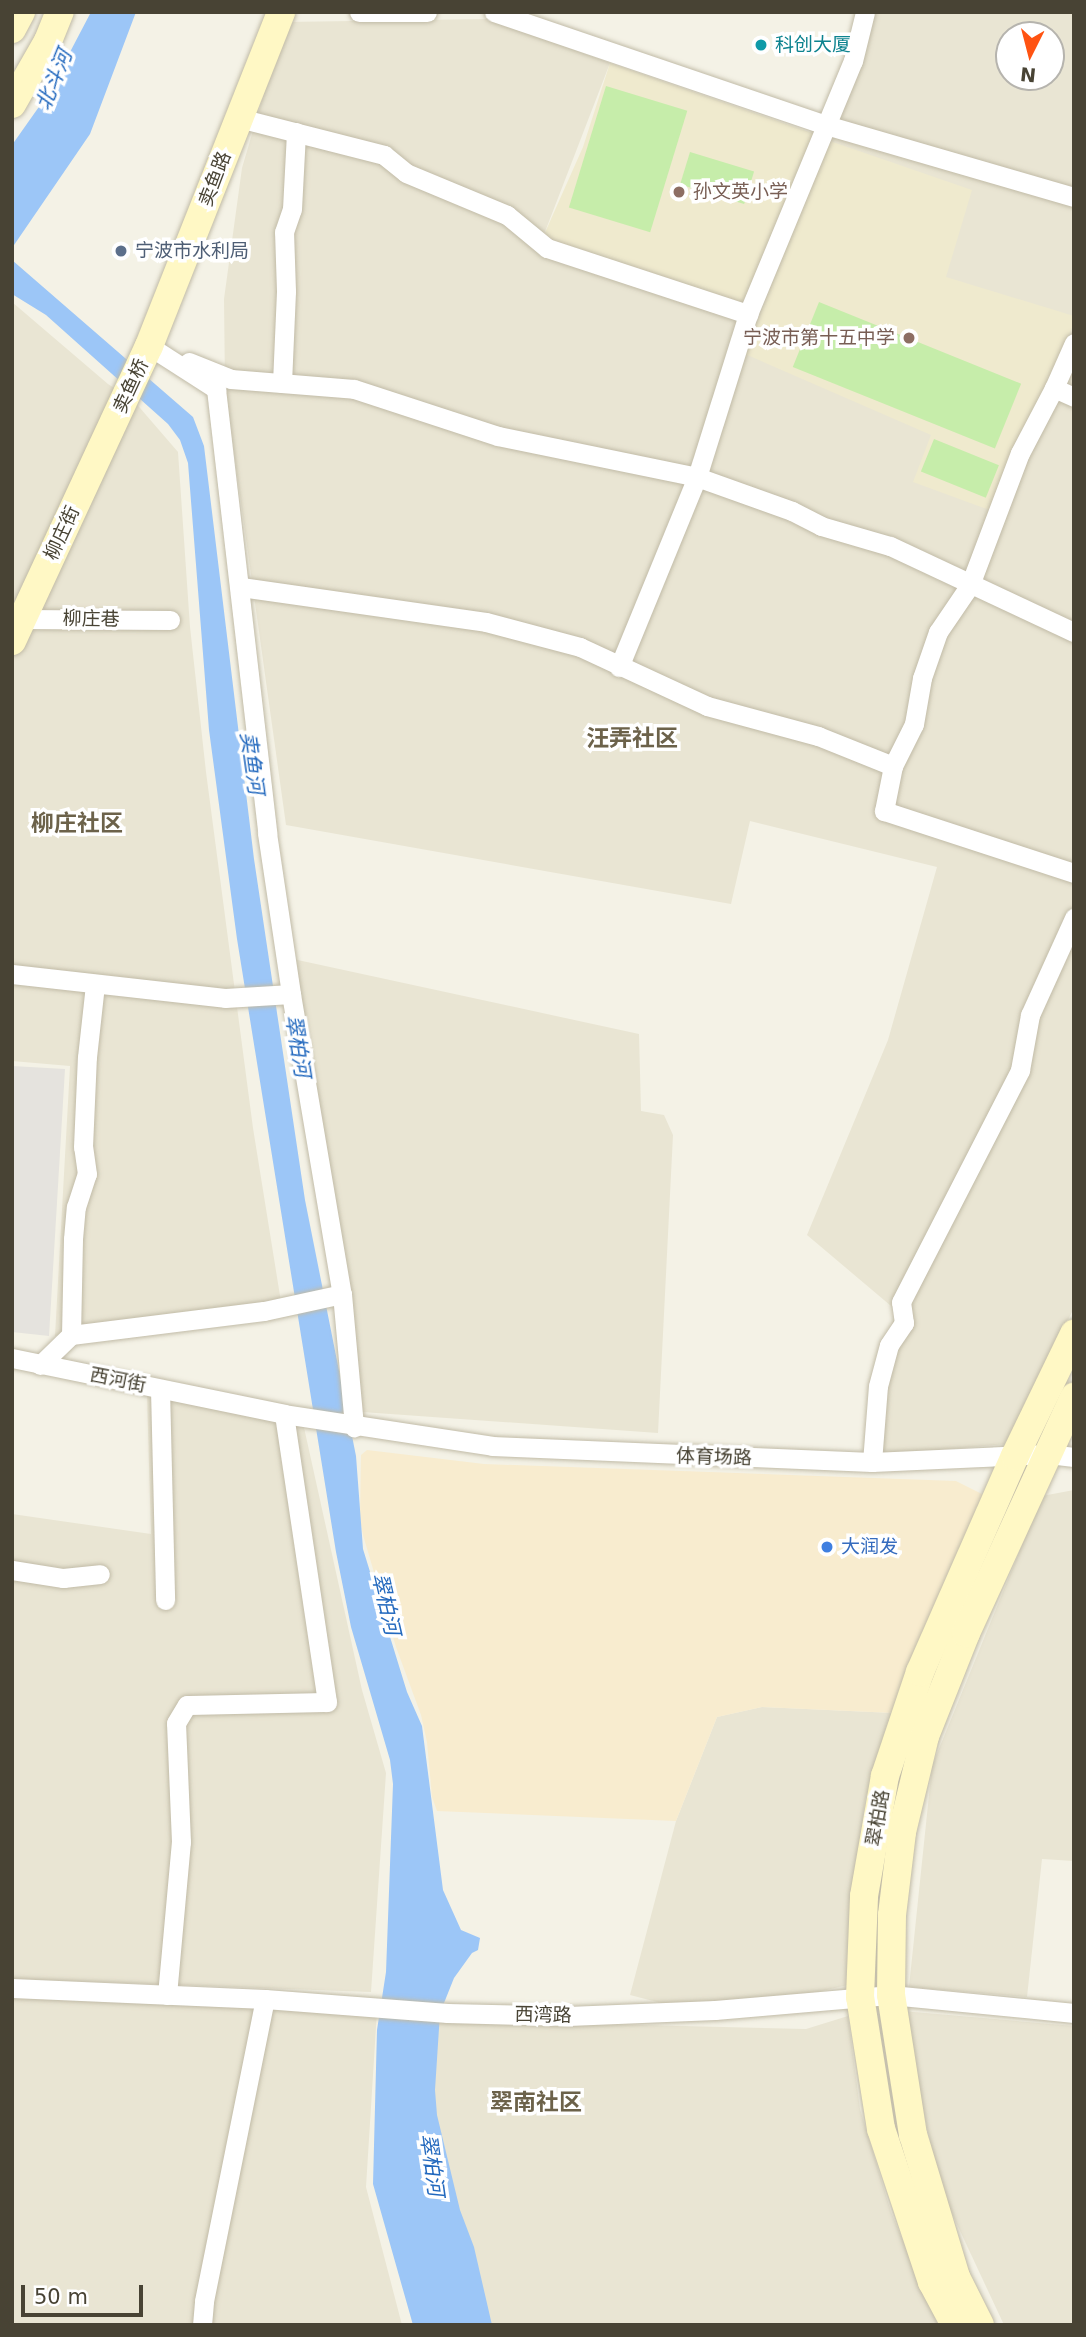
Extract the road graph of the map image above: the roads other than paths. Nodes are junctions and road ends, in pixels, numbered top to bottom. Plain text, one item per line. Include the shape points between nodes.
1 (21, 12) edge
2 (60, 12) edge
3 (281, 12) edge
4 (359, 12) edge
5 (426, 12) edge
6 (494, 12) edge
7 (865, 12) edge
8 (12, 29) edge
9 (12, 104) edge
10 (239, 118) junction
11 (826, 125) junction
12 (296, 132) junction
13 (1074, 197) edge
14 (748, 314) junction
15 (1074, 343) edge
16 (149, 346) junction
17 (282, 383) junction
18 (1054, 388) junction
19 (1074, 397) edge
20 (112, 426) joint
21 (697, 477) junction
22 (970, 585) junction
23 (241, 587) junction
24 (170, 620) dead end
25 (16, 625) edge
26 (1074, 632) edge
27 (619, 667) junction
28 (892, 766) junction
29 (1074, 873) edge
30 (1074, 918) edge
31 (12, 974) edge
32 (95, 984) junction
33 (287, 994) junction
34 (333, 1296) junction
35 (1074, 1334) edge
36 (71, 1335) junction
37 (12, 1358) edge
38 (40, 1365) junction
39 (160, 1389) junction
40 (1074, 1397) edge
41 (284, 1414) junction
42 (355, 1427) junction
43 (1061, 1455) edge
44 (1015, 1456) junction
45 (872, 1462) junction
46 (12, 1570) edge
47 (100, 1574) dead end
48 (165, 1600) dead end
49 (12, 1988) edge
50 (167, 1995) junction
51 (891, 1995) junction
52 (860, 1997) junction
53 (265, 1999) junction
54 (1074, 2013) edge
55 (202, 2325) edge
56 (955, 2325) edge
57 (980, 2325) edge

1 - 8 main road
2 - 9 main road
3 - 10 main road, 卖鱼路
4 - 5 street
6 - 11 street
7 - 11 street via 853,61
10 - 12 street
10 - 16 main road, 卖鱼路
11 - 13 street
11 - 14 street
12 - 14 street via 384,155 406,173 507,215 547,248
12 - 17 street via 292,209 284,232
14 - 21 street
15 - 18 street
16 - 17 street via 231,379
16 - 20 main road, 卖鱼桥
16 - 23 street via 216,389
17 - 21 street via 354,389 498,436
18 - 19 street
18 - 22 street via 1020,453
20 - 25 main road, 柳庄街
21 - 22 street via 821,526 890,546
21 - 27 street
22 - 26 street
22 - 28 street via 939,632 922,678 914,724
23 - 27 street via 486,622 580,648
23 - 33 street
24 - 25 street, 柳庄巷
27 - 28 street via 707,706 818,736
28 - 29 street via 884,811
30 - 45 street via 1030,1015 1020,1070 901,1302 904,1324 889,1345 878,1386
31 - 32 street
32 - 33 street via 225,998
32 - 36 street via 83,1147 87,1174 76,1207
33 - 34 street
34 - 36 street via 264,1311
34 - 42 street
35 - 44 main road, 翠柏路
36 - 38 street
37 - 38 street, 西河街
38 - 39 street, 西河街
39 - 41 street, 西河街
39 - 48 street
40 - 43 main road, 翠柏路
41 - 42 street, 体育场路
41 - 50 street via 327,1702 187,1705 176,1723 181,1842
42 - 45 street, 体育场路 via 492,1446
43 - 44 street, 体育场路
43 - 51 main road, 翠柏路 via 966,1633 925,1736 902,1832 892,1915
44 - 45 street, 体育场路
44 - 52 main road, 翠柏路 via 920,1672 885,1776 864,1896
46 - 47 street via 63,1578
49 - 50 street, 西湾路
50 - 53 street, 西湾路
51 - 52 street, 西湾路
51 - 54 street, 西湾路
51 - 57 main road, 翠柏路 via 912,2135 926,2188 957,2277
52 - 53 street, 西湾路 via 648,2014 447,2012
52 - 56 main road, 翠柏路 via 881,2129 932,2282
53 - 55 street

